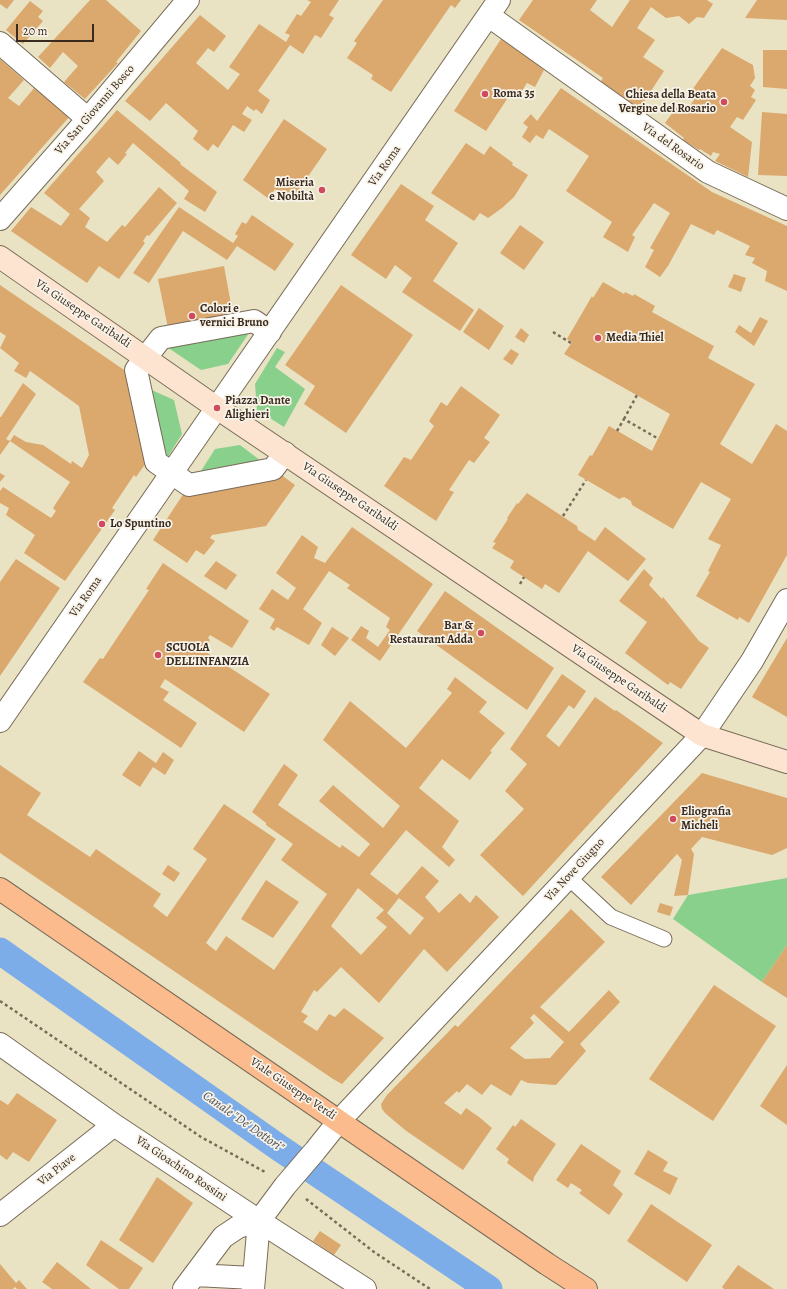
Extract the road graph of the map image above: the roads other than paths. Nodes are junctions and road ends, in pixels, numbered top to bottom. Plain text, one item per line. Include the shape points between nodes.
1 (188, 0) edge
2 (494, 8) edge
3 (0, 43) edge
4 (88, 119) junction
5 (787, 209) edge
6 (0, 219) edge
7 (0, 257) edge
8 (270, 332) junction
9 (146, 357) junction
10 (217, 408) junction
11 (285, 453) junction
12 (164, 468) junction
13 (787, 600) edge
14 (0, 721) edge
15 (702, 735) junction
16 (787, 762) edge
17 (568, 877) junction
18 (0, 888) edge
19 (664, 939) dead end
20 (0, 1044) edge
21 (339, 1120) junction
22 (114, 1125) junction
23 (0, 1215) edge
24 (259, 1221) junction
25 (190, 1282) edge
26 (253, 1284) edge
27 (366, 1289) edge
28 (586, 1289) edge

1 - 4 street, Via San Giovanni Bosco
2 - 5 street, Via del Rosario via 708,172
2 - 8 street, Via Roma
3 - 4 street
4 - 6 street, Via San Giovanni Bosco
7 - 9 street, Via Giuseppe Garibaldi
8 - 9 street via 254,321 161,338
8 - 10 street
9 - 10 street, Via Giuseppe Garibaldi
9 - 12 street via 136,370
10 - 11 street, Via Giuseppe Garibaldi
10 - 12 street
11 - 12 street via 273,469 189,485
11 - 15 street, Via Giuseppe Garibaldi
12 - 14 street, Via Roma
13 - 15 street, Via Nove Giugno via 752,661
15 - 16 street, Via Giuseppe Garibaldi
15 - 17 street, Via Nove Giugno
17 - 19 lane via 611,917
17 - 21 street, Via Nove Giugno
18 - 21 main road, Viale Giuseppe Verdi
20 - 22 street, Via Gioachino Rossini
21 - 24 street, Via Nove Giugno
21 - 28 main road, Viale Giuseppe Verdi
22 - 23 street, Via Piave
22 - 24 street, Via Gioachino Rossini
24 - 25 street via 238,1227 223,1237
24 - 26 street
24 - 27 street, Via Gioachino Rossini
25 - 26 street

